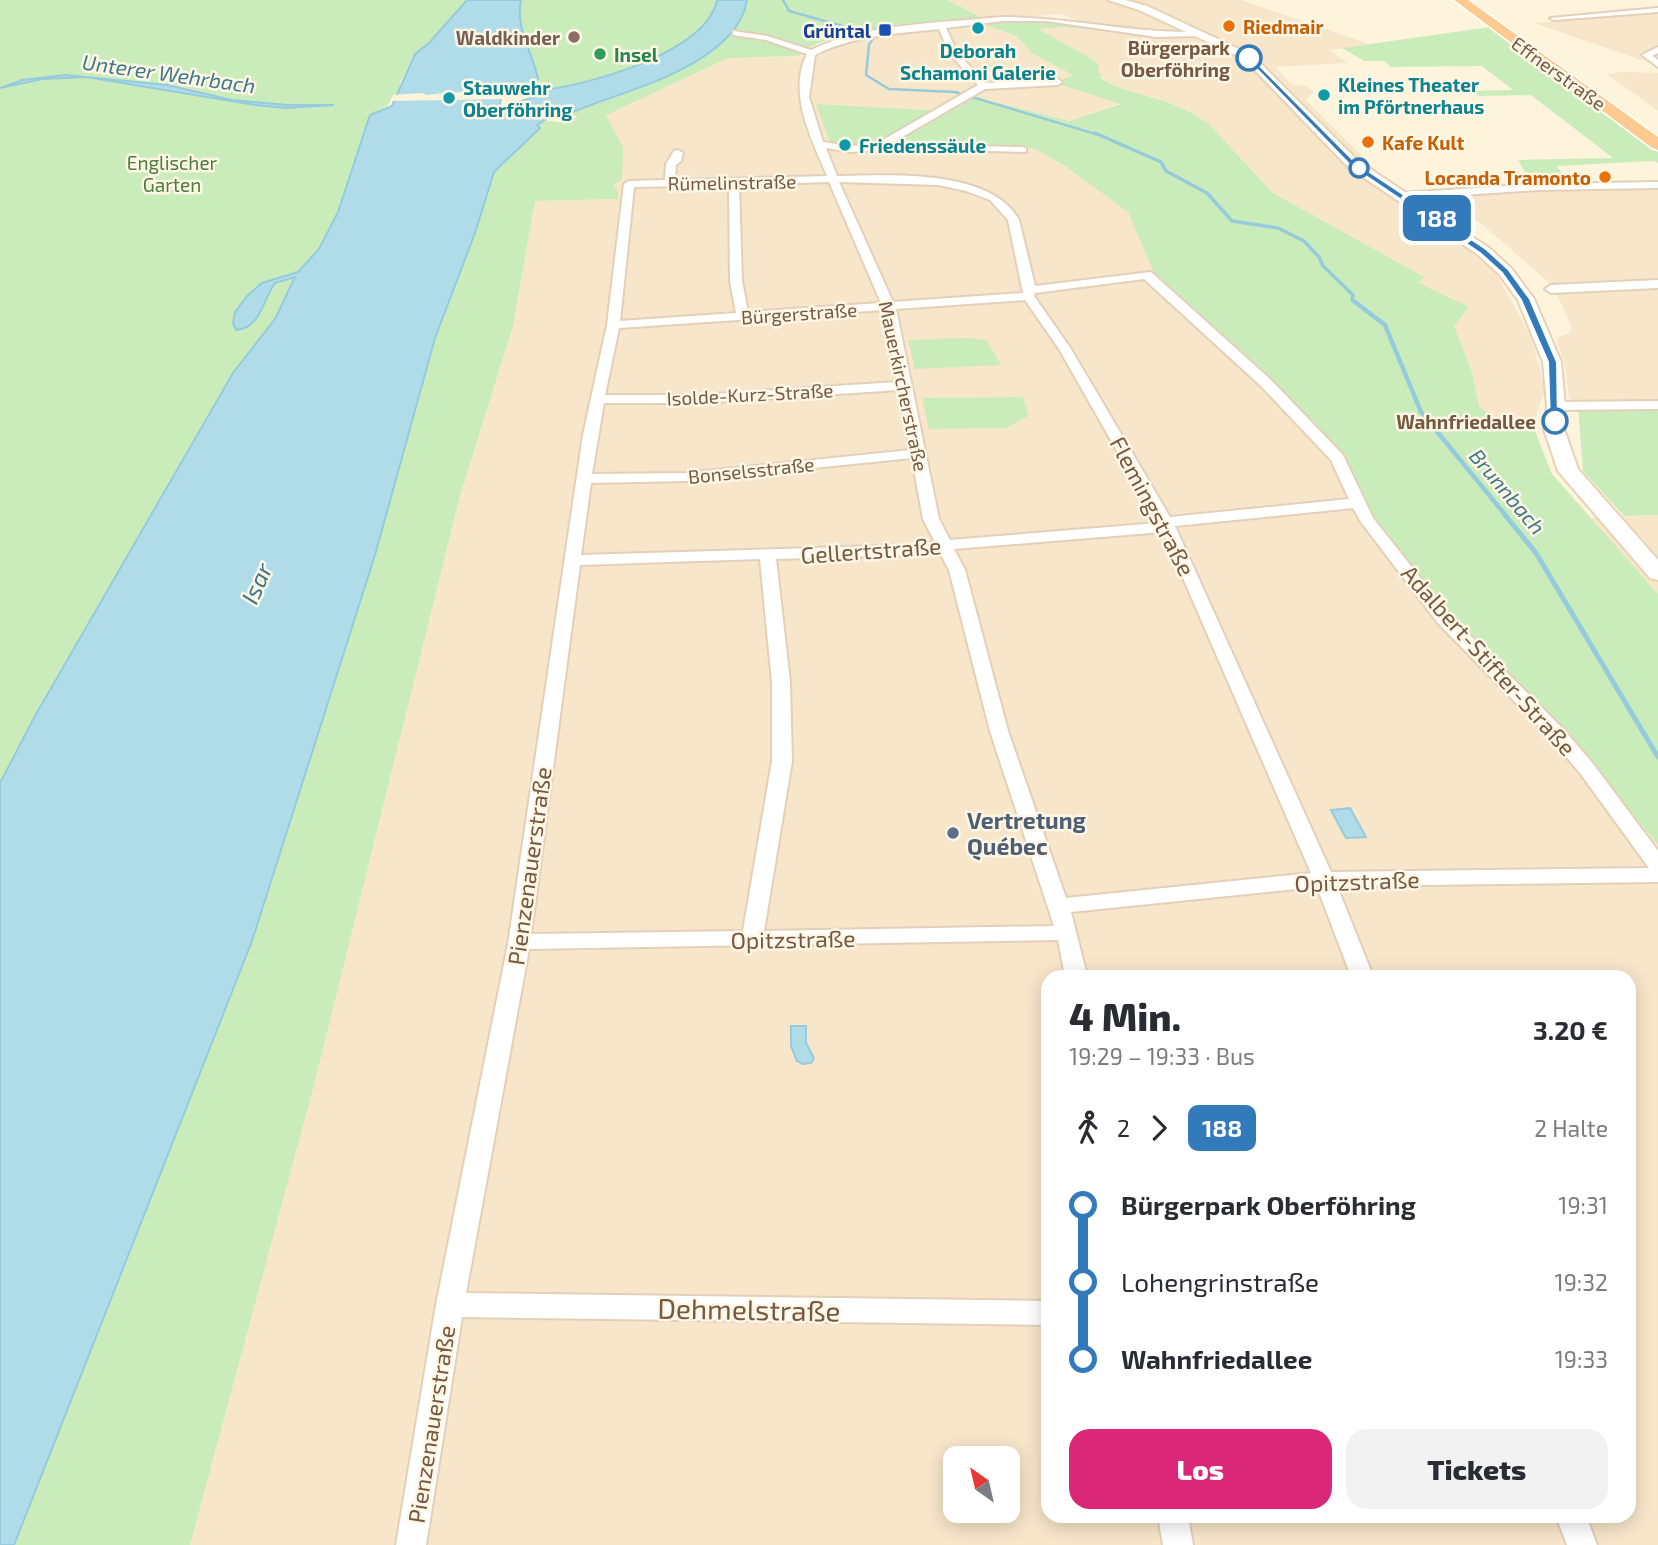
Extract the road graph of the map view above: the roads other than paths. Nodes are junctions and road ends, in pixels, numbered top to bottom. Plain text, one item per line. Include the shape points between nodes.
1 (1113, 0) edge
2 (1460, 0) edge
3 (1475, 0) edge
4 (1658, 10) edge
5 (1554, 18) dead end
6 (941, 25) junction
7 (736, 33) dead end
8 (1196, 34) junction
9 (1658, 50) edge
10 (812, 53) junction
11 (1658, 64) edge
12 (1058, 82) dead end
13 (983, 86) junction
14 (1658, 134) edge
15 (820, 144) junction
16 (1658, 145) edge
17 (877, 147) junction
18 (850, 149) junction
19 (1022, 150) dead end
20 (678, 153) dead end
21 (827, 160) junction
22 (835, 179) junction
23 (734, 182) junction
24 (670, 183) junction
25 (629, 184) joint
26 (1658, 184) edge
27 (1402, 196) junction
28 (1147, 275) joint
29 (1658, 284) edge
30 (1552, 289) dead end
31 (1029, 293) junction
32 (889, 306) junction
33 (744, 317) junction
34 (613, 325) junction
35 (904, 386) junction
36 (596, 399) junction
37 (1658, 405) edge
38 (1556, 406) junction
39 (919, 453) junction
40 (584, 479) junction
41 (1359, 503) junction
42 (1167, 524) junction
43 (944, 546) junction
44 (768, 556) junction
45 (572, 560) junction
46 (1658, 573) edge
47 (1658, 866) edge
48 (1658, 875) edge
49 (1324, 879) junction
50 (1057, 906) junction
51 (1067, 932) junction
52 (751, 940) junction
53 (519, 944) junction
54 (1075, 970) edge
55 (1360, 970) edge
56 (450, 1305) junction
57 (1041, 1313) edge
58 (1174, 1523) edge
59 (1574, 1523) edge
60 (411, 1545) edge
61 (1178, 1545) edge
62 (1582, 1545) edge

1 - 8 main road via 1143,8
2 - 16 highway, Effnerstraße
3 - 14 highway, Effnerstraße
4 - 5 street
6 - 8 street via 1030,18 1157,35
6 - 10 street via 846,38
6 - 13 street via 953,53
7 - 10 street
8 - 27 main road via 1255,62 1347,159
9 - 11 street via 1646,55
10 - 15 street, Mauerkircherstraße via 804,97
12 - 13 street
13 - 17 street
15 - 18 street
15 - 21 street, Mauerkircherstraße
17 - 18 street
17 - 19 street
18 - 21 street
20 - 24 street via 671,163
21 - 22 street, Mauerkircherstraße
22 - 23 street, Rümelinstraße
22 - 31 street, Flemingstraße via 924,180 987,195 1011,213
22 - 32 street, Mauerkircherstraße
23 - 24 street, Rümelinstraße
23 - 33 street via 736,281
24 - 25 street, Rümelinstraße
25 - 34 street, Pienzenauerstraße
26 - 27 street
27 - 38 main road via 1505,271 1525,299 1552,362
28 - 31 street, Bürgerstraße
28 - 41 street, Adalbert-Stifter-Straße via 1266,383 1338,458
29 - 30 street
31 - 32 street, Bürgerstraße
31 - 42 street, Flemingstraße
32 - 33 street, Bürgerstraße
32 - 35 street, Mauerkircherstraße
33 - 34 street, Bürgerstraße
34 - 36 street, Pienzenauerstraße
35 - 36 street, Isolde-Kurz-Straße via 699,400
35 - 39 street, Mauerkircherstraße
36 - 40 street, Pienzenauerstraße
37 - 38 street
38 - 46 main road via 1554,429 1568,471
39 - 40 street, Bonselsstraße via 686,477
39 - 43 street, Mauerkircherstraße via 931,519
40 - 45 street, Pienzenauerstraße
41 - 42 street, Gellertstraße
41 - 47 street, Adalbert-Stifter-Straße via 1366,519 1443,618 1573,752
42 - 43 street, Gellertstraße
42 - 49 street, Flemingstraße
43 - 44 street, Gellertstraße
43 - 50 street, Mauerkircherstraße via 957,570 999,731
44 - 45 street, Gellertstraße
44 - 52 street via 781,682 782,761
45 - 53 street, Pienzenauerstraße
48 - 49 street, Opitzstraße
49 - 50 street, Opitzstraße
49 - 55 street, Flemingstraße
50 - 51 street, Mauerkircherstraße
51 - 52 street, Opitzstraße
51 - 54 street, Mauerkircherstraße
52 - 53 street, Opitzstraße
53 - 56 street, Pienzenauerstraße
56 - 57 street, Dehmelstraße
56 - 60 street, Pienzenauerstraße
58 - 61 street
59 - 62 street

